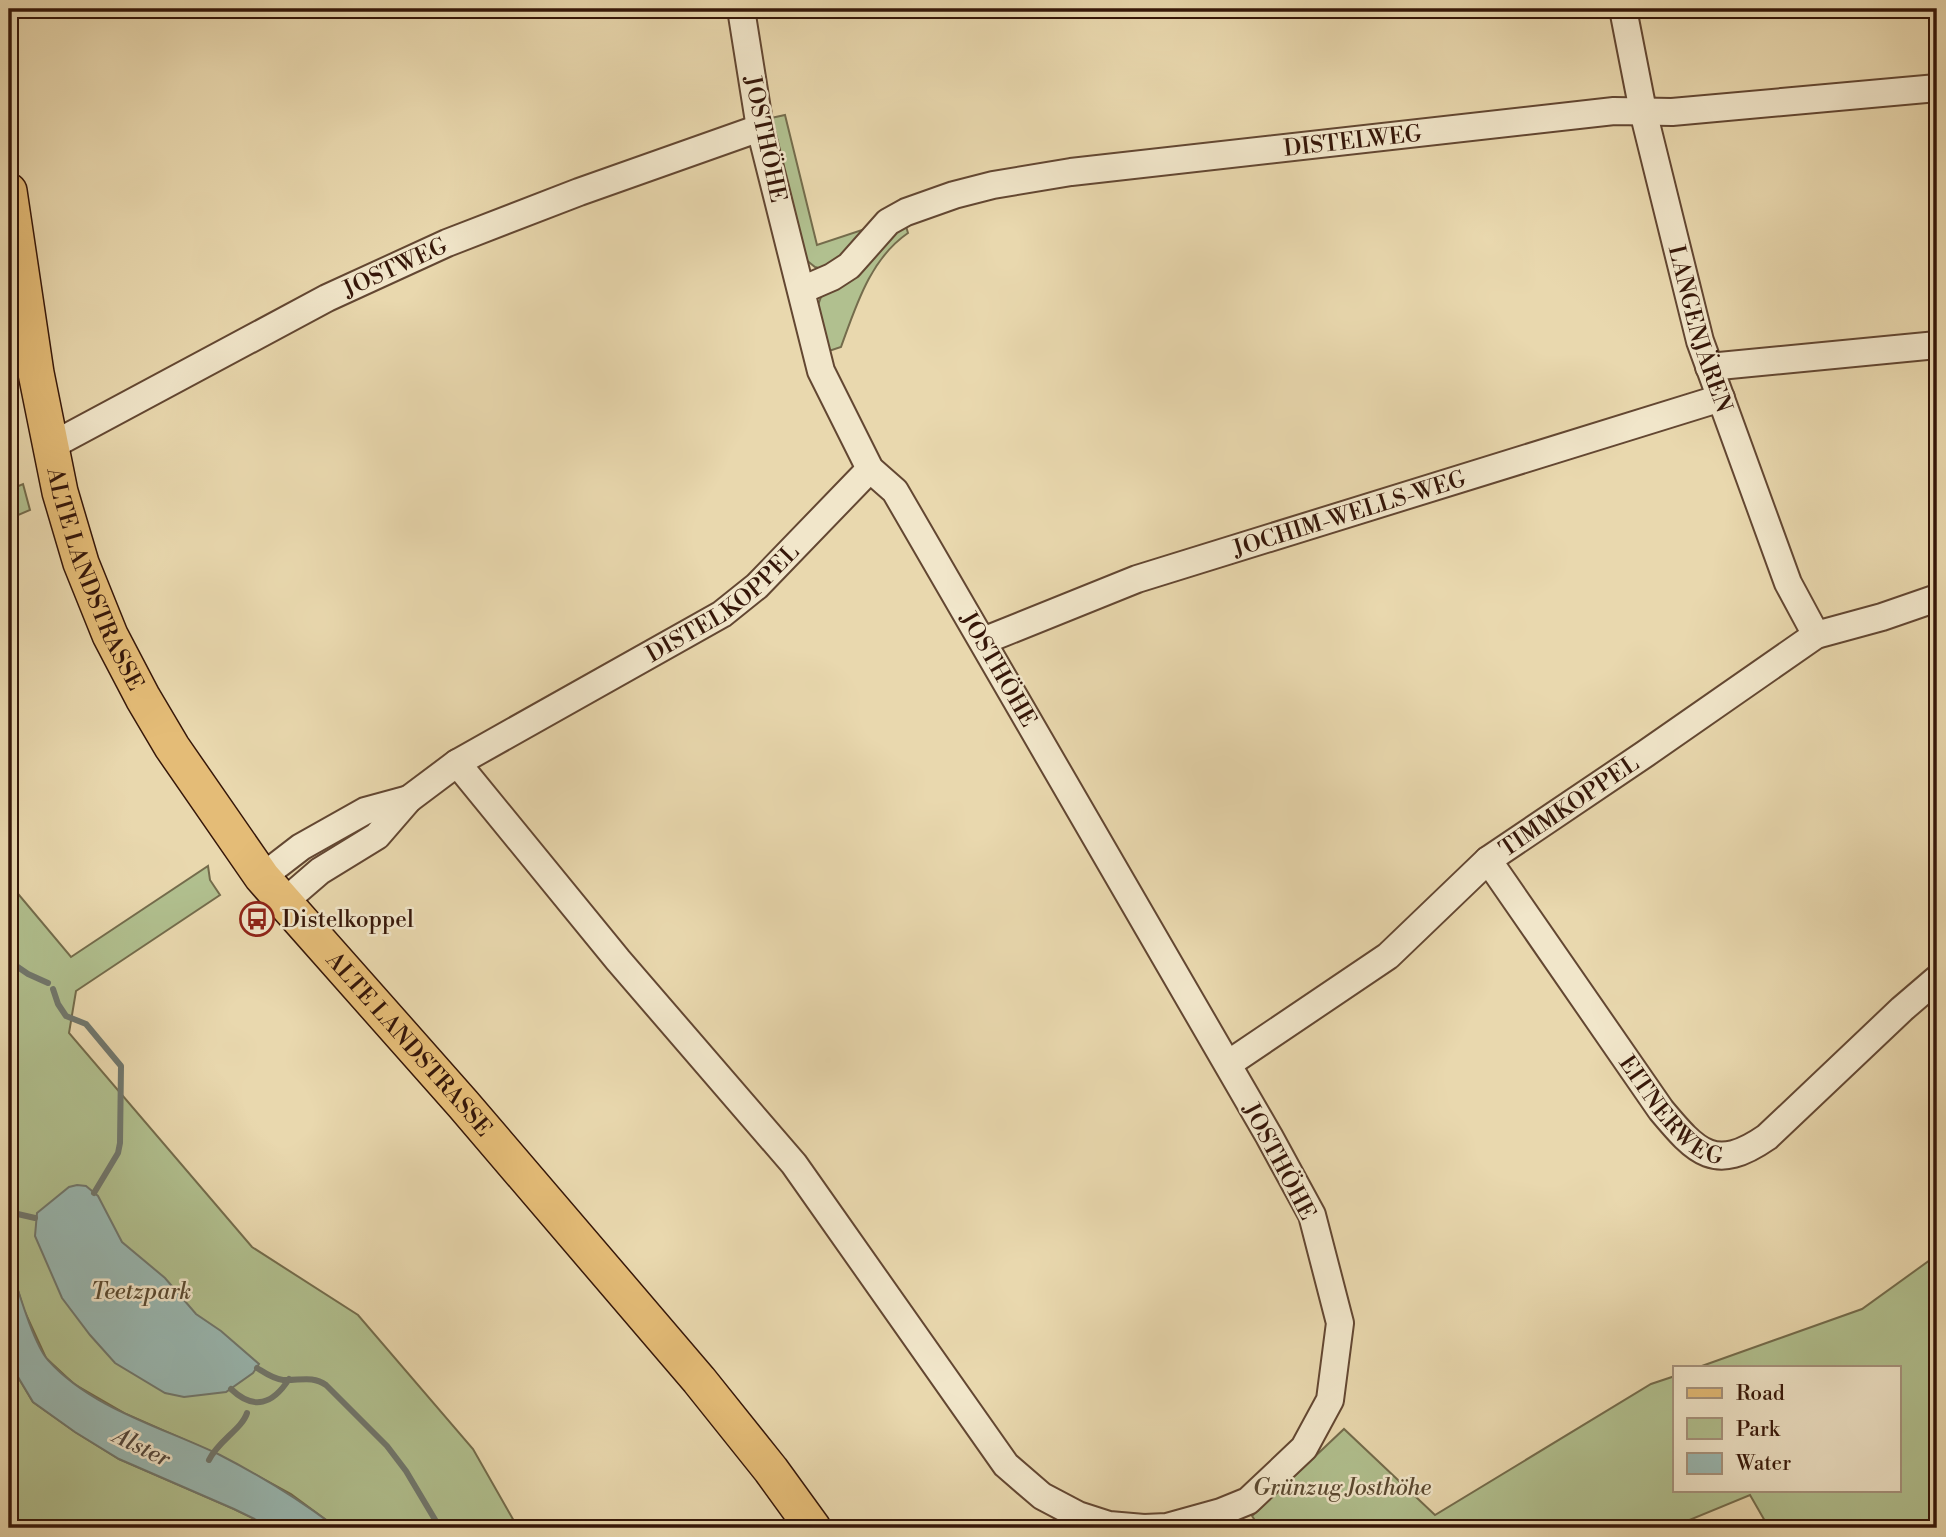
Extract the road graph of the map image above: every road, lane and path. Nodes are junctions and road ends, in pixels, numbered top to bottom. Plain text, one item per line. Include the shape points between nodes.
1 (741, 9) edge
2 (1623, 9) edge
3 (1937, 88) edge
4 (1643, 111) junction
5 (760, 128) junction
6 (9, 191) edge
7 (802, 290) junction
8 (1937, 345) edge
9 (1709, 367) junction
10 (1721, 398) junction
11 (49, 447) junction
12 (870, 469) junction
13 (1937, 598) edge
14 (1816, 635) junction
15 (983, 640) junction
16 (457, 763) junction
17 (1488, 860) junction
18 (273, 889) junction
19 (1937, 979) edge
20 (1228, 1064) junction
21 (813, 1528) edge

1 - 5 street, JOSTHÖHE
2 - 4 street, LANGENJÄREN
3 - 4 street, DISTELWEG
4 - 7 street, DISTELWEG via 1071,172 993,185 897,217 849,266
4 - 9 street, LANGENJÄREN
5 - 7 street, JOSTHÖHE
5 - 11 street, JOSTWEG via 447,243 335,294
6 - 11 main road, ALTE LANDSTRASSE
7 - 12 street, JOSTHÖHE via 821,371
8 - 9 street
9 - 10 street, LANGENJÄREN
10 - 14 street, LANGENJÄREN via 1788,583
10 - 15 street, JOCHIM-WELLS-WEG via 1137,579
11 - 18 main road, ALTE LANDSTRASSE via 82,563 110,635 172,747
12 - 15 street, JOSTHÖHE via 895,491
12 - 16 street, DISTELKOPPEL via 757,586 722,614
13 - 14 street, TIMMKOPPEL
14 - 17 street, TIMMKOPPEL
15 - 20 street, JOSTHÖHE
16 - 18 street, DISTELKOPPEL via 409,799 365,811 301,847
16 - 20 street, JOSTHÖHE via 794,1164 1006,1465 1042,1496 1109,1525 1167,1527 1248,1501 1304,1448 1330,1400 1340,1323 1312,1214
17 - 19 street, EITNERWEG via 1661,1110 1685,1139 1705,1153 1726,1157 1767,1138
17 - 20 street, TIMMKOPPEL via 1388,956
18 - 21 main road, ALTE LANDSTRASSE via 690,1370

